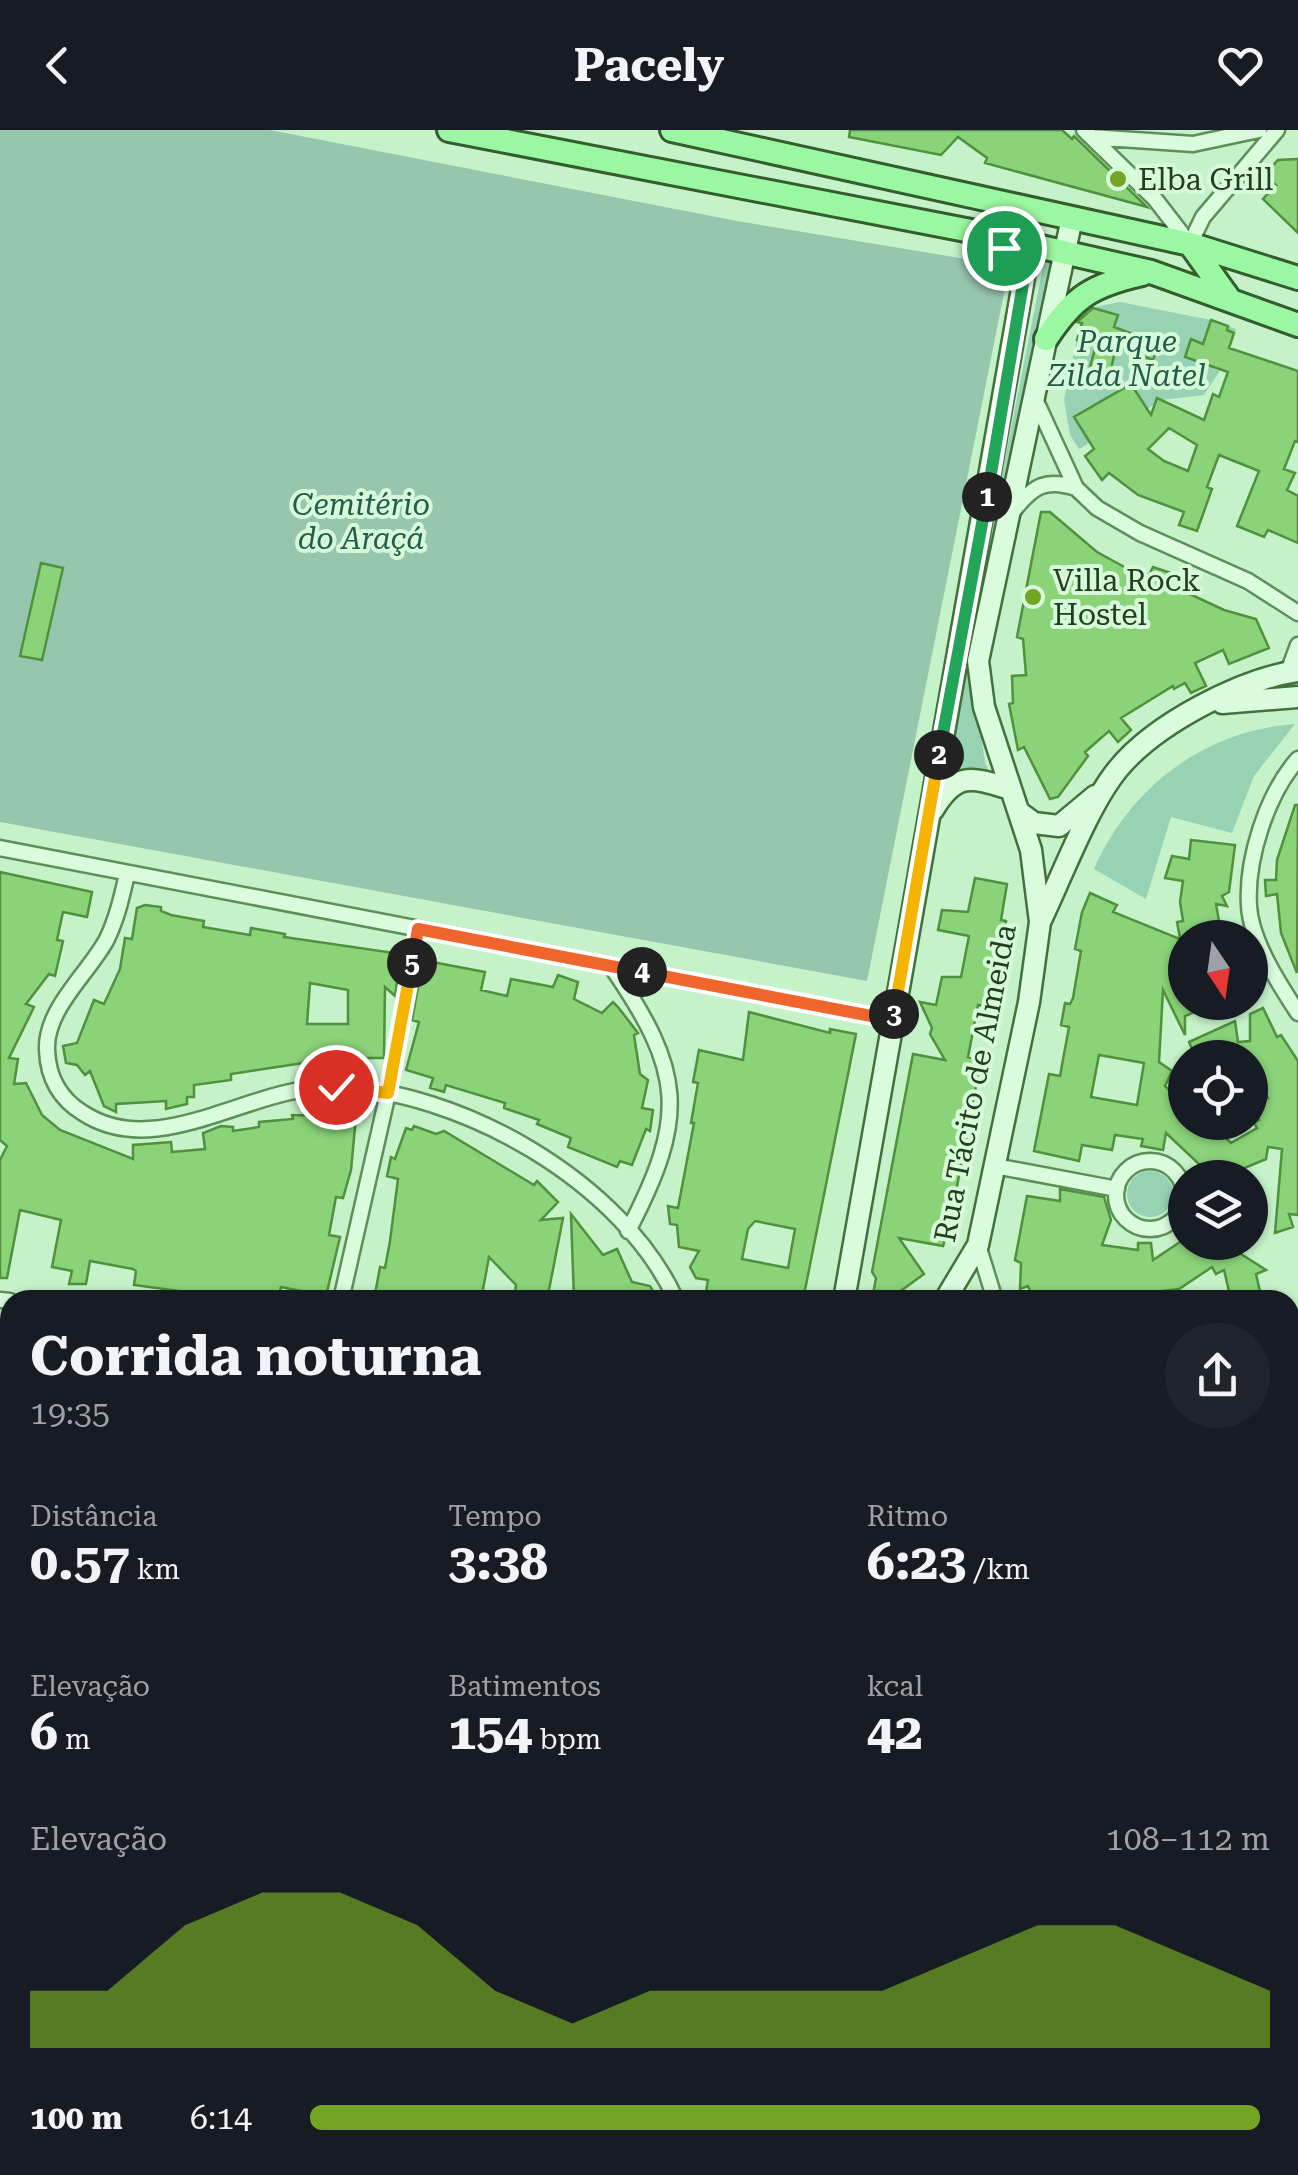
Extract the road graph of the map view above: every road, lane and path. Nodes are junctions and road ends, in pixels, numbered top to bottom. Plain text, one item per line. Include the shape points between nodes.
1 (449, 130) edge
2 (672, 130) edge
3 (1259, 130) edge
4 (1278, 130) edge
5 (1087, 134) edge
6 (551, 141) edge
7 (1072, 218) junction
8 (971, 231) junction
9 (1190, 244) junction
10 (1065, 254) junction
11 (1151, 272) junction
12 (1298, 278) edge
13 (1230, 300) junction
14 (1298, 326) edge
15 (1046, 340) junction
16 (1034, 398) junction
17 (1076, 488) junction
18 (1007, 518) junction
19 (1298, 613) edge
20 (1298, 645) edge
21 (1293, 672) edge
22 (1298, 697) edge
23 (1204, 704) junction
24 (1298, 759) edge
25 (1108, 784) junction
26 (1010, 789) junction
27 (1019, 812) junction
28 (930, 815) junction
29 (0, 848) edge
30 (127, 874) junction
31 (1040, 922) junction
32 (418, 929) junction
33 (611, 966) junction
34 (1298, 1013) edge
35 (892, 1020) junction
36 (388, 1093) junction
37 (996, 1166) junction
38 (1117, 1188) junction
39 (628, 1231) junction
40 (978, 1245) junction
41 (342, 1290) edge
42 (672, 1290) edge
43 (846, 1290) edge
44 (951, 1290) edge
45 (992, 1290) edge

1 - 6 main road
2 - 7 main road
3 - 5 street via 1193,144
4 - 9 street via 1204,217
5 - 9 street via 1155,199
6 - 8 main road
7 - 9 main road
7 - 10 main road, Rua Tácito de Almeida
8 - 10 main road
8 - 28 main road via 1019,257 1025,272
9 - 12 main road
9 - 13 main road
10 - 11 main road
10 - 15 main road, Rua Tácito de Almeida
11 - 13 main road
11 - 15 main road via 1089,290
13 - 14 main road
15 - 16 main road, Rua Tácito de Almeida
16 - 17 street
16 - 18 main road, Rua Tácito de Almeida
17 - 18 street via 1038,485
17 - 19 street via 1122,524 1225,569
18 - 26 main road, Rua Tácito de Almeida via 978,675
20 - 21 street
21 - 23 main road
22 - 23 main road
23 - 25 main road via 1140,748
24 - 34 street via 1270,800 1248,908 1269,969
25 - 27 main road via 1059,826 1034,823
25 - 31 main road
26 - 27 main road, Rua Tácito de Almeida
26 - 28 main road via 980,778 958,782
27 - 31 main road, Rua Tácito de Almeida
28 - 35 main road
29 - 30 street
30 - 32 street
30 - 36 street via 108,937 66,998 46,1044 48,1068 72,1106 118,1129 146,1129 309,1087
31 - 37 main road, Rua Tácito de Almeida
32 - 33 street
32 - 36 street
33 - 35 street
33 - 39 street via 657,1038 670,1080 656,1176
35 - 43 main road
36 - 39 street via 436,1106 527,1149 601,1200
36 - 41 street
37 - 38 street
37 - 40 main road, Rua Tácito de Almeida
38 - 38 street via 1122,1213 1143,1228 1169,1223 1184,1202 1180,1177 1158,1162 1132,1166
39 - 42 street
40 - 44 main road, Rua Tácito de Almeida
40 - 45 street

